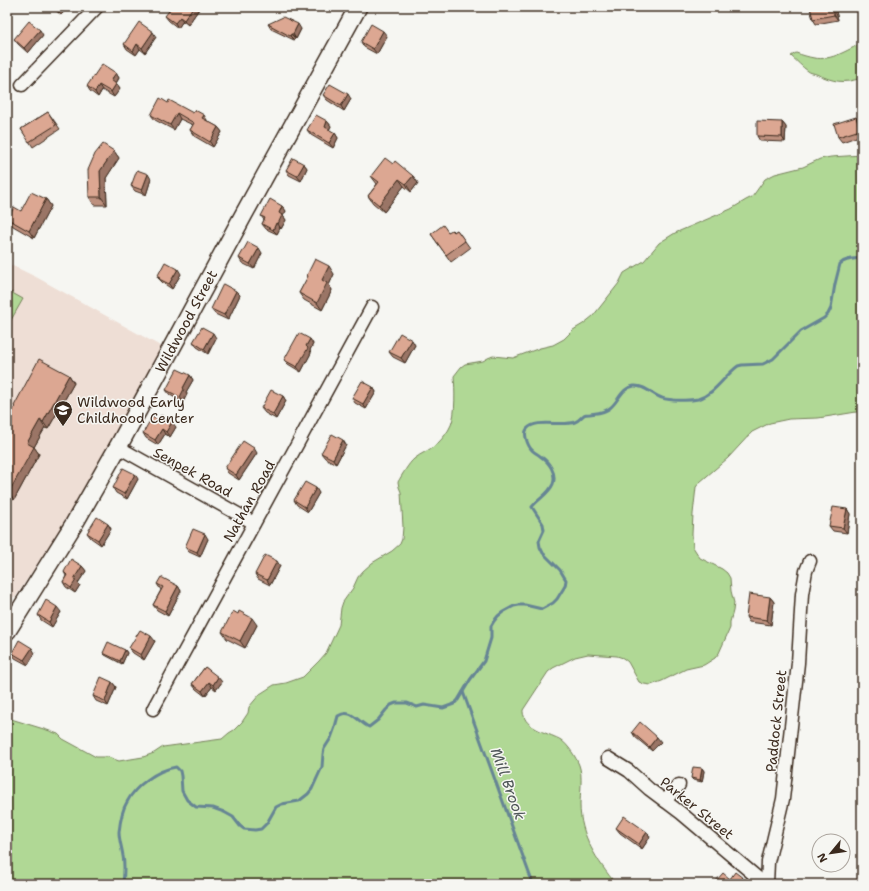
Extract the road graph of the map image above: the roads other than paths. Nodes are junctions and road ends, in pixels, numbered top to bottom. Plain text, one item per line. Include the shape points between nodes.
1 (97, 7) edge
2 (358, 7) edge
3 (22, 85) dead end
4 (372, 307) dead end
5 (118, 447) junction
6 (254, 523) junction
7 (810, 561) dead end
8 (7, 631) edge
9 (153, 709) dead end
10 (608, 758) dead end
11 (679, 785) dead end
12 (665, 801) junction
13 (766, 884) edge

1 - 3 street
2 - 5 street, Wildwood Street
4 - 6 street, Nathan Road
5 - 6 street, Senpek Road
5 - 8 street, Wildwood Street via 74,524
6 - 9 street, Nathan Road
7 - 13 street, Paddock Street via 802,594 798,663 783,799 768,862
10 - 12 street, Parker Street
11 - 12 street
12 - 13 street, Parker Street

